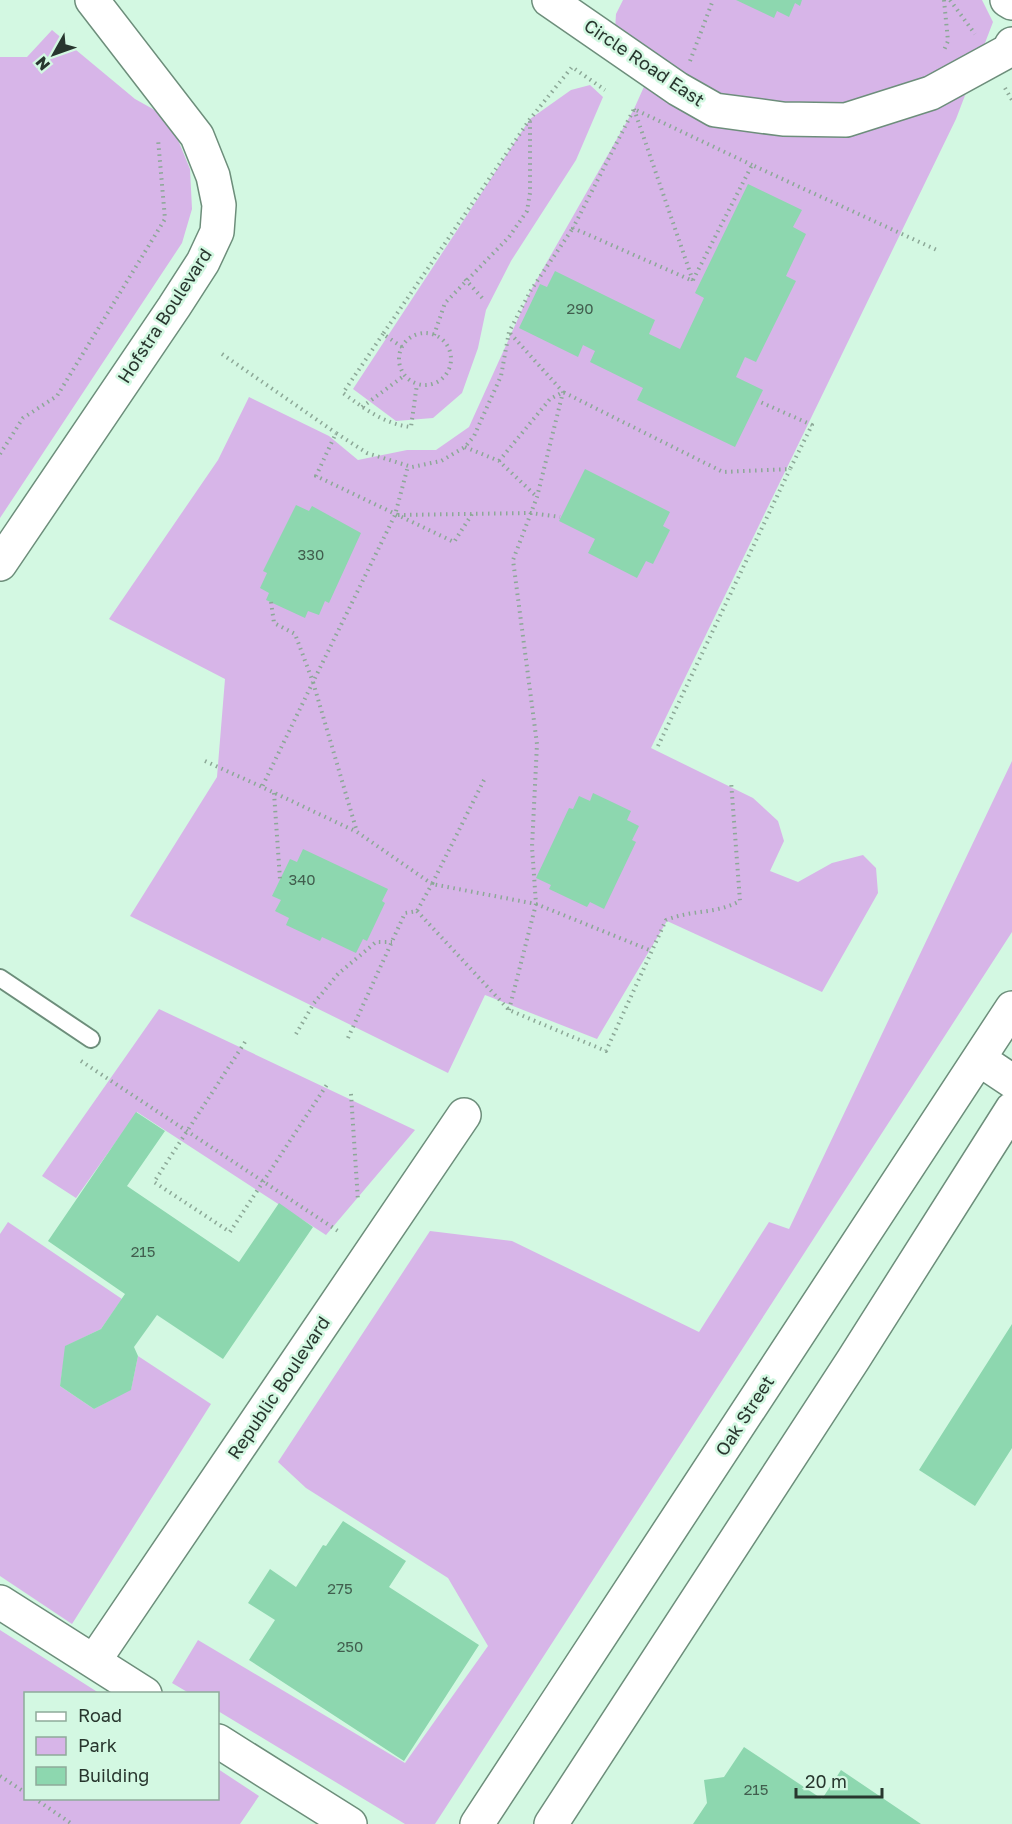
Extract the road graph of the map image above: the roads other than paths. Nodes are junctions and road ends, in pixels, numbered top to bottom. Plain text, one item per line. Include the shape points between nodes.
1 (92, 0) edge
2 (549, 0) edge
3 (1007, 0) edge
4 (1012, 3) edge
5 (1012, 44) edge
6 (0, 564) edge
7 (0, 978) edge
8 (1012, 1008) edge
9 (91, 1039) dead end
10 (979, 1059) junction
11 (1012, 1081) edge
12 (1012, 1109) edge
13 (464, 1115) dead end
14 (0, 1602) edge
15 (94, 1661) junction
16 (141, 1692) edge
17 (219, 1742) edge
18 (350, 1824) edge
19 (477, 1824) edge
20 (551, 1824) edge

1 - 6 street, Hofstra Boulevard via 197,136 213,176 219,205 217,232 174,307
2 - 5 street, Circle Road East via 678,89 716,110 783,119 846,120 931,93 1008,51
3 - 4 street
7 - 9 lane
8 - 10 street, Oak Street
10 - 11 street
10 - 19 street, Oak Street
12 - 20 street
13 - 15 street, Republic Boulevard
14 - 15 street
15 - 16 street
17 - 18 street

